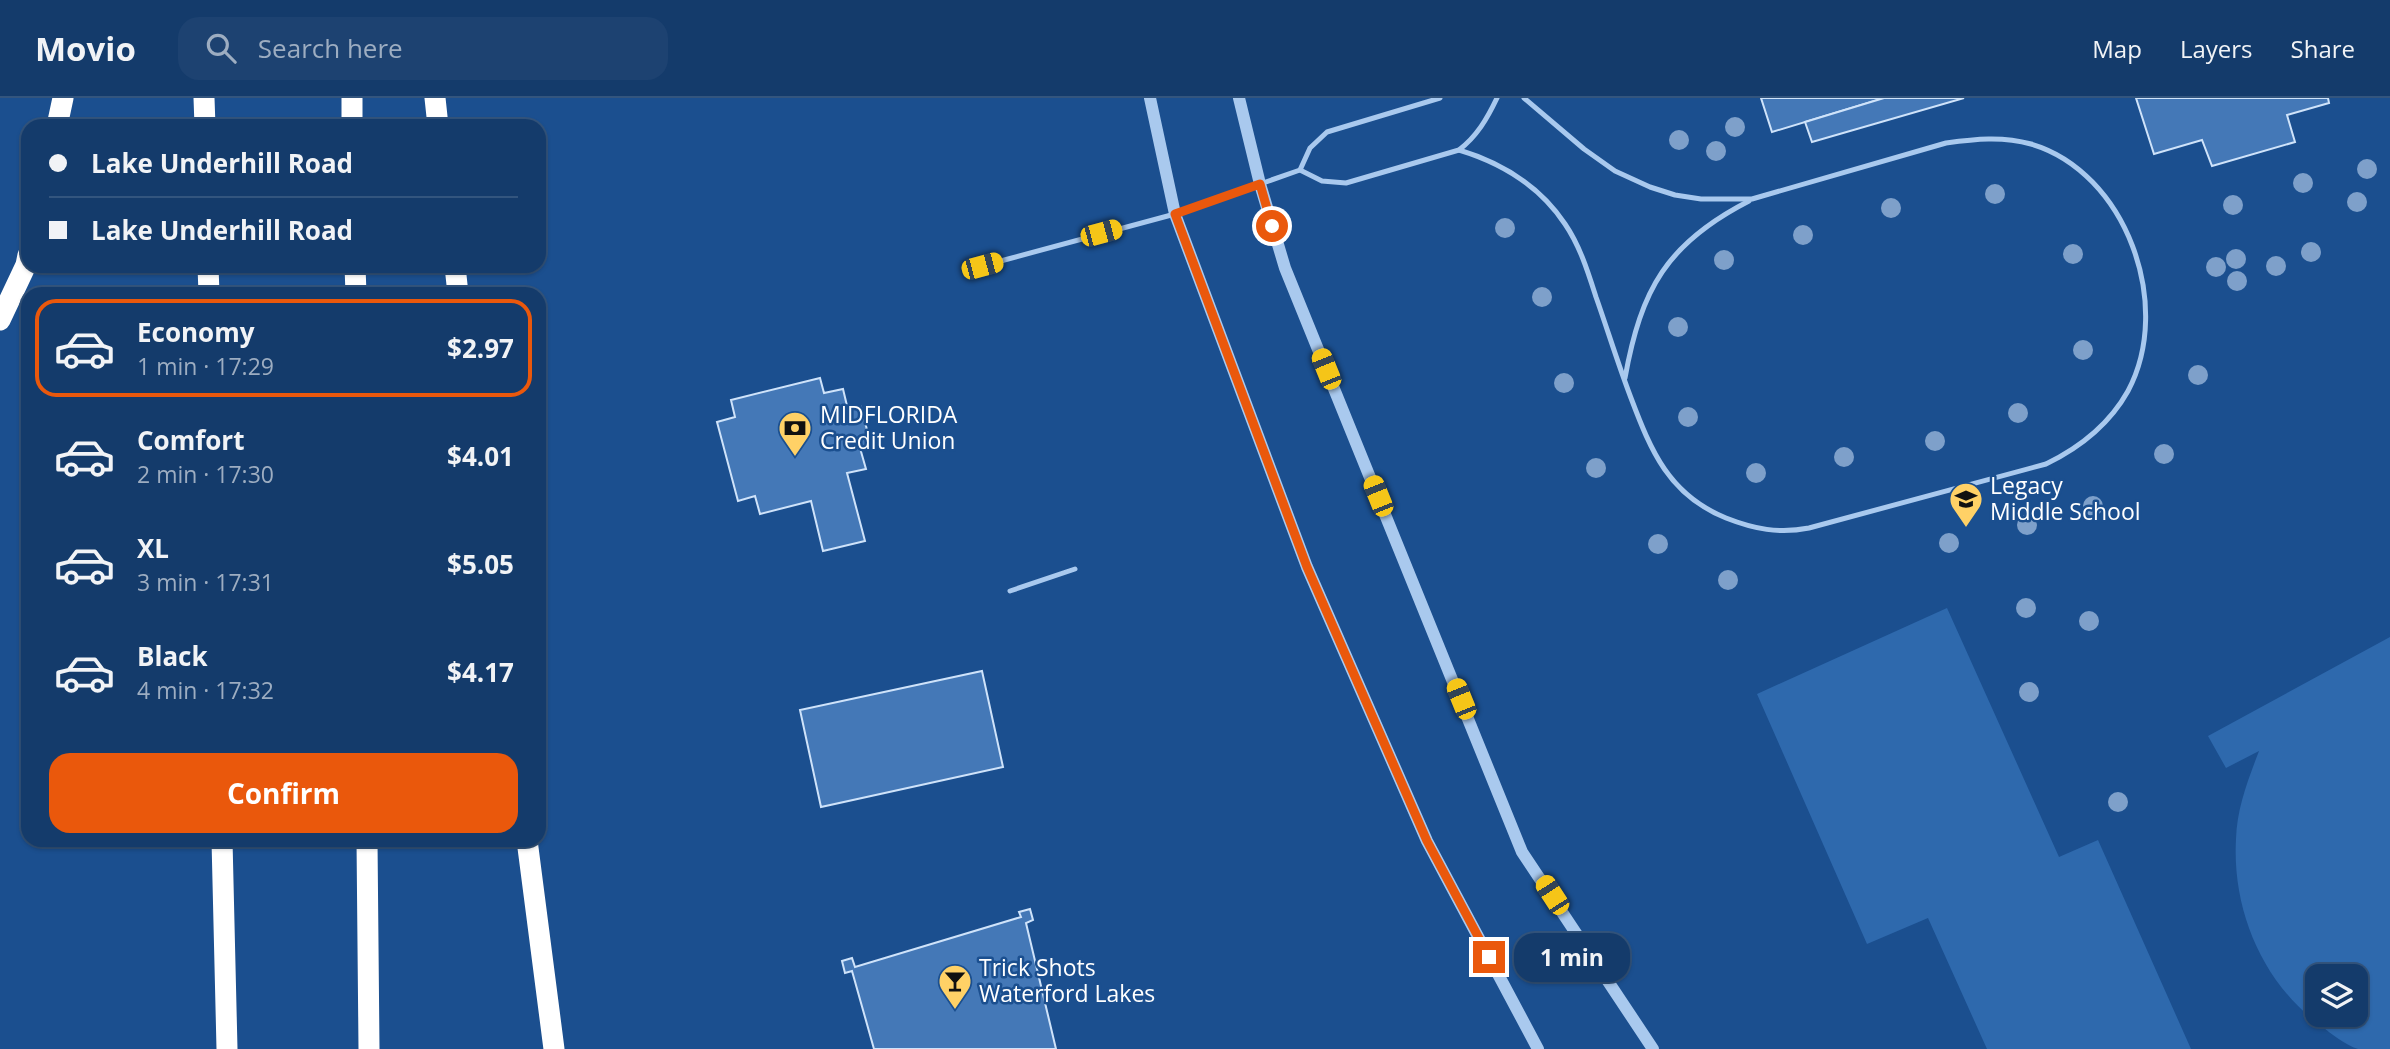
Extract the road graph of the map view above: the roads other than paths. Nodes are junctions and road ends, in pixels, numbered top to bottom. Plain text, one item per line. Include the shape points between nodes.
1 (63, 98) edge
2 (204, 98) edge
3 (352, 98) edge
4 (435, 98) edge
5 (1150, 98) edge
6 (1239, 98) edge
7 (1440, 98) edge
8 (1497, 98) edge
9 (1524, 98) edge
10 (58, 119) edge
11 (205, 119) edge
12 (352, 119) edge
13 (437, 119) edge
14 (1459, 150) junction
15 (1300, 170) junction
16 (1260, 184) junction
17 (1752, 199) junction
18 (1175, 214) junction
19 (982, 266) dead end
20 (22, 273) edge
21 (0, 320) edge
22 (1624, 381) junction
23 (1075, 569) dead end
24 (1010, 592) dead end
25 (222, 847) edge
26 (367, 847) edge
27 (528, 847) edge
28 (227, 1049) edge
29 (369, 1049) edge
30 (554, 1049) edge
31 (1538, 1049) edge
32 (1653, 1049) edge

1 - 10 highway
2 - 11 highway
3 - 12 highway
4 - 13 highway
5 - 18 street
6 - 16 street
7 - 15 lane via 1327,132 1310,148
8 - 14 lane via 1487,120
9 - 17 lane via 1591,155 1632,179 1675,195
14 - 15 lane via 1346,183 1322,181
14 - 22 lane via 1508,169 1546,199 1565,223 1584,258
15 - 16 lane
16 - 18 street
16 - 32 street via 1285,268 1522,852
17 - 22 lane via 1705,225 1667,265 1641,311
17 - 22 lane via 1946,143 2009,140 2048,151 2093,182 2134,250 2146,329 2129,389 2104,425 2046,464 1850,519 1782,531 1755,529 1715,513 1676,485 1647,443
18 - 19 lane
18 - 31 street via 1318,592 1427,841
20 - 21 highway
23 - 24 lane
25 - 28 highway
26 - 29 highway
27 - 30 highway

